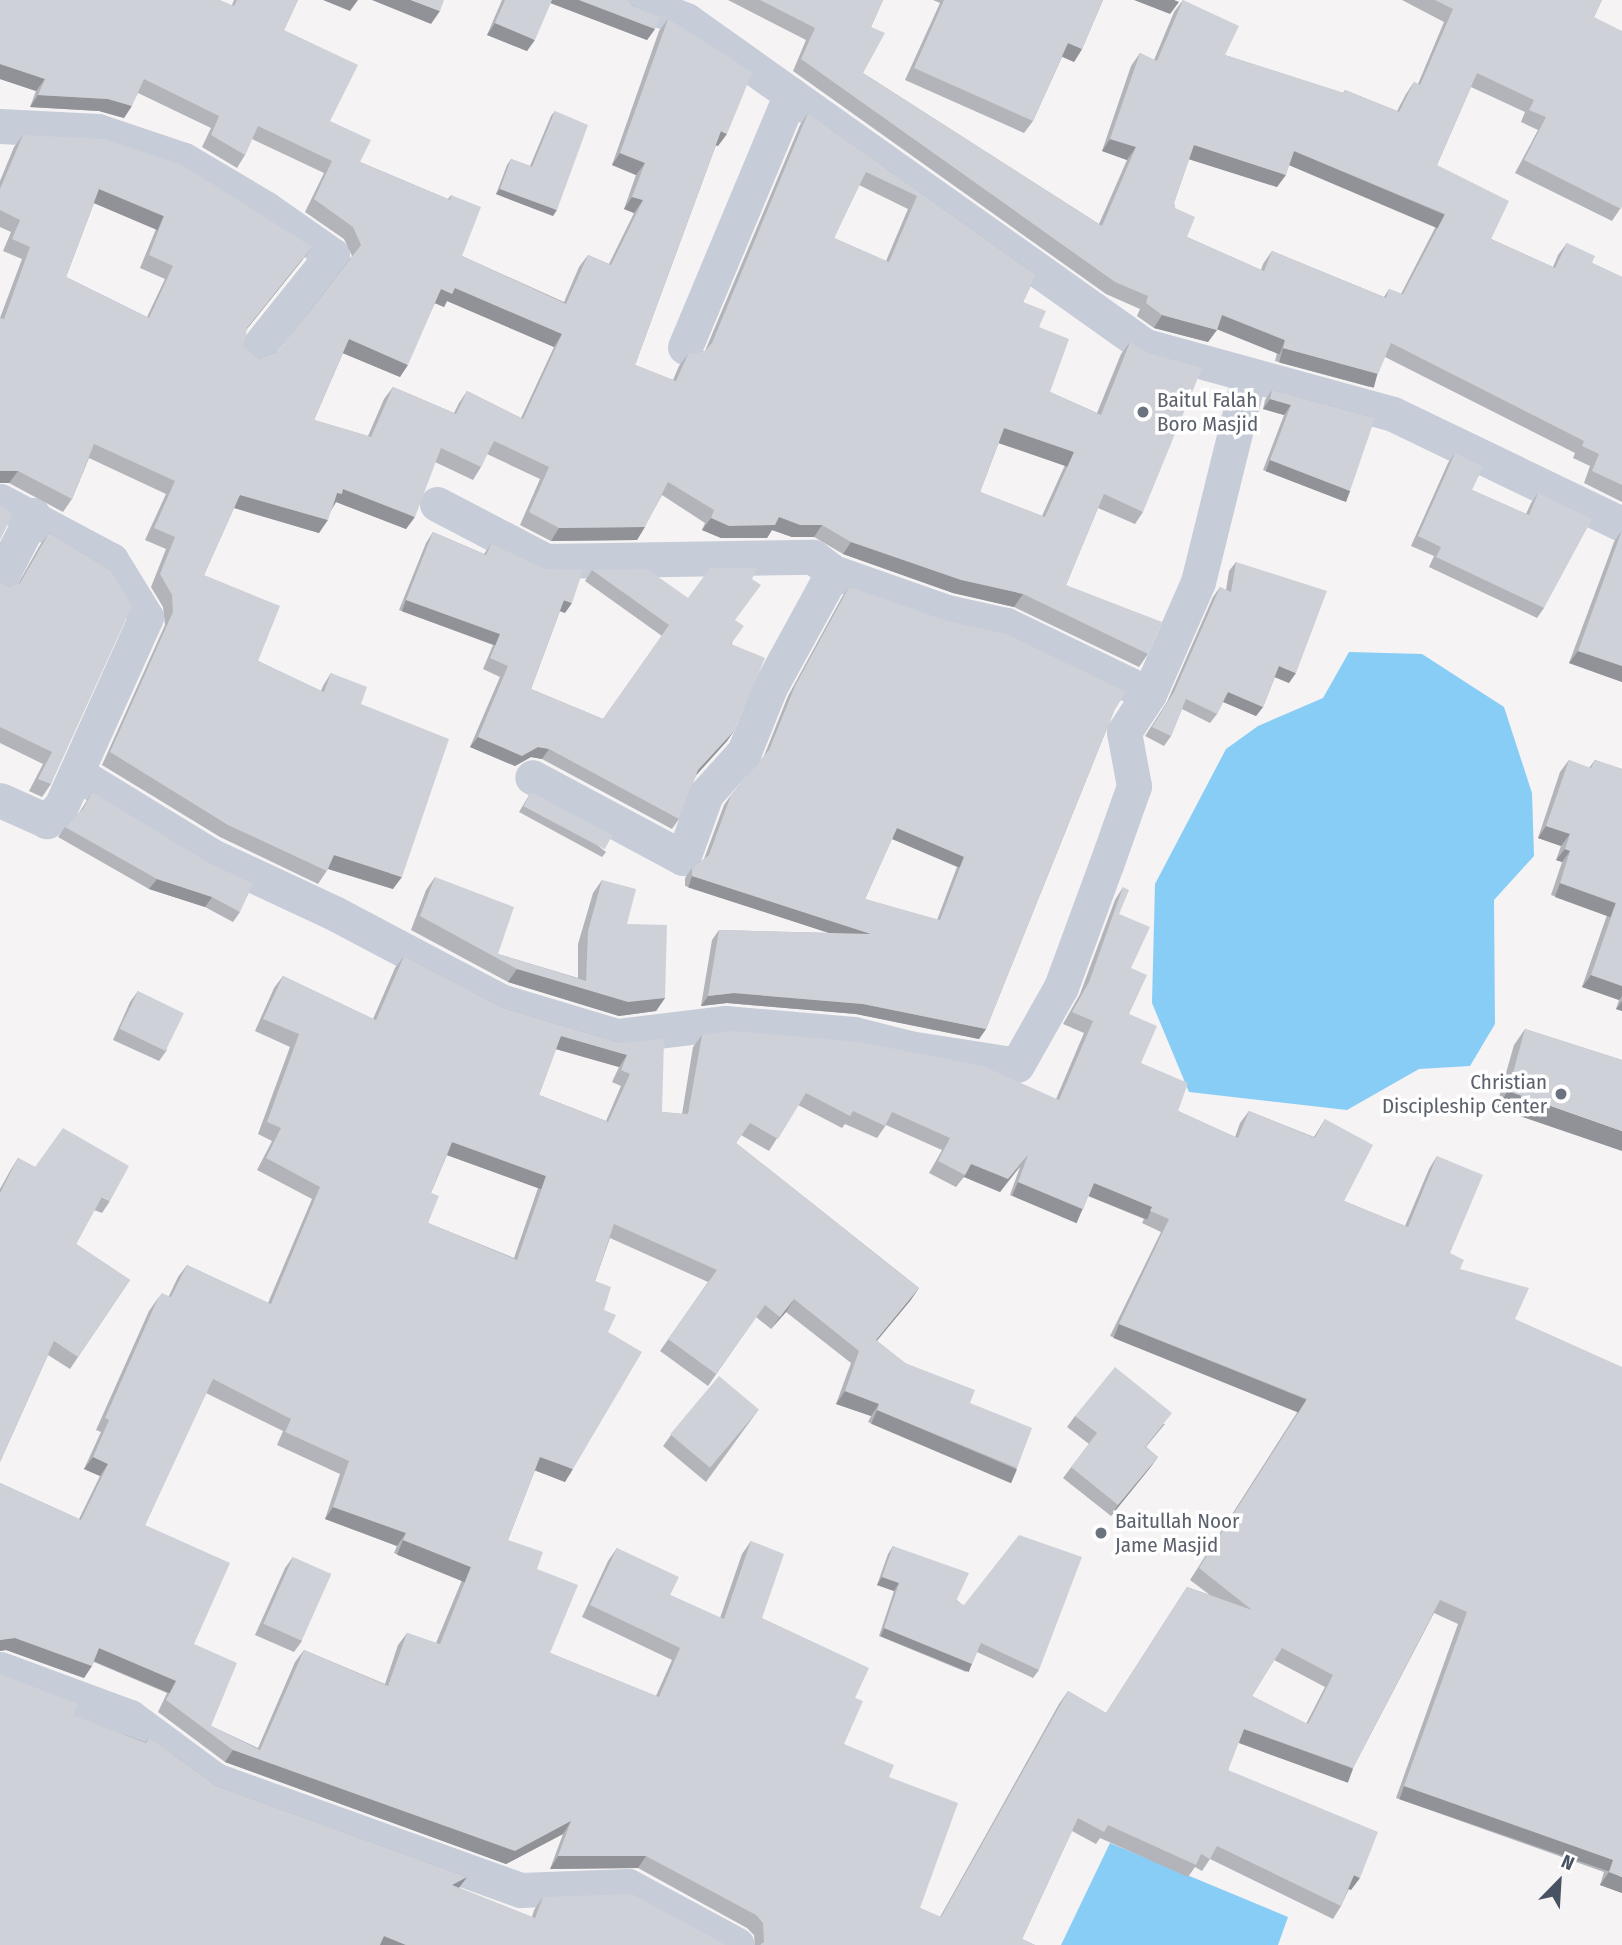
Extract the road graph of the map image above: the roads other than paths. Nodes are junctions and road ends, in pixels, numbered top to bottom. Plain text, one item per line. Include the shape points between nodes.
1 (642, 1) edge
2 (791, 94) junction
3 (0, 126) edge
4 (685, 347) dead end
5 (254, 352) edge
6 (1249, 376) junction
7 (0, 501) edge
8 (437, 504) dead end
9 (33, 515) junction
10 (1622, 524) edge
11 (833, 572) junction
12 (0, 579) edge
13 (1149, 694) junction
14 (78, 774) junction
15 (532, 777) dead end
16 (0, 800) edge
17 (0, 1669) edge
18 (737, 1945) edge

1 - 2 street via 686,20
2 - 4 street
2 - 6 street via 1145,346
3 - 5 street via 98,131 184,160 332,255
6 - 10 street via 1393,414
6 - 13 street via 1198,582
7 - 9 street
8 - 11 street via 546,561 813,557
9 - 12 street
9 - 14 street via 111,560 146,617
11 - 13 street via 947,612 1006,625
11 - 15 street via 770,687 744,752 706,794 683,858
13 - 14 street via 1124,732 1134,786 1107,865 1061,987 1017,1065 854,1034 725,1023 617,1036 500,1001 336,914 210,855
14 - 16 street via 47,821
17 - 18 street via 130,1717 215,1780 520,1890 628,1886

